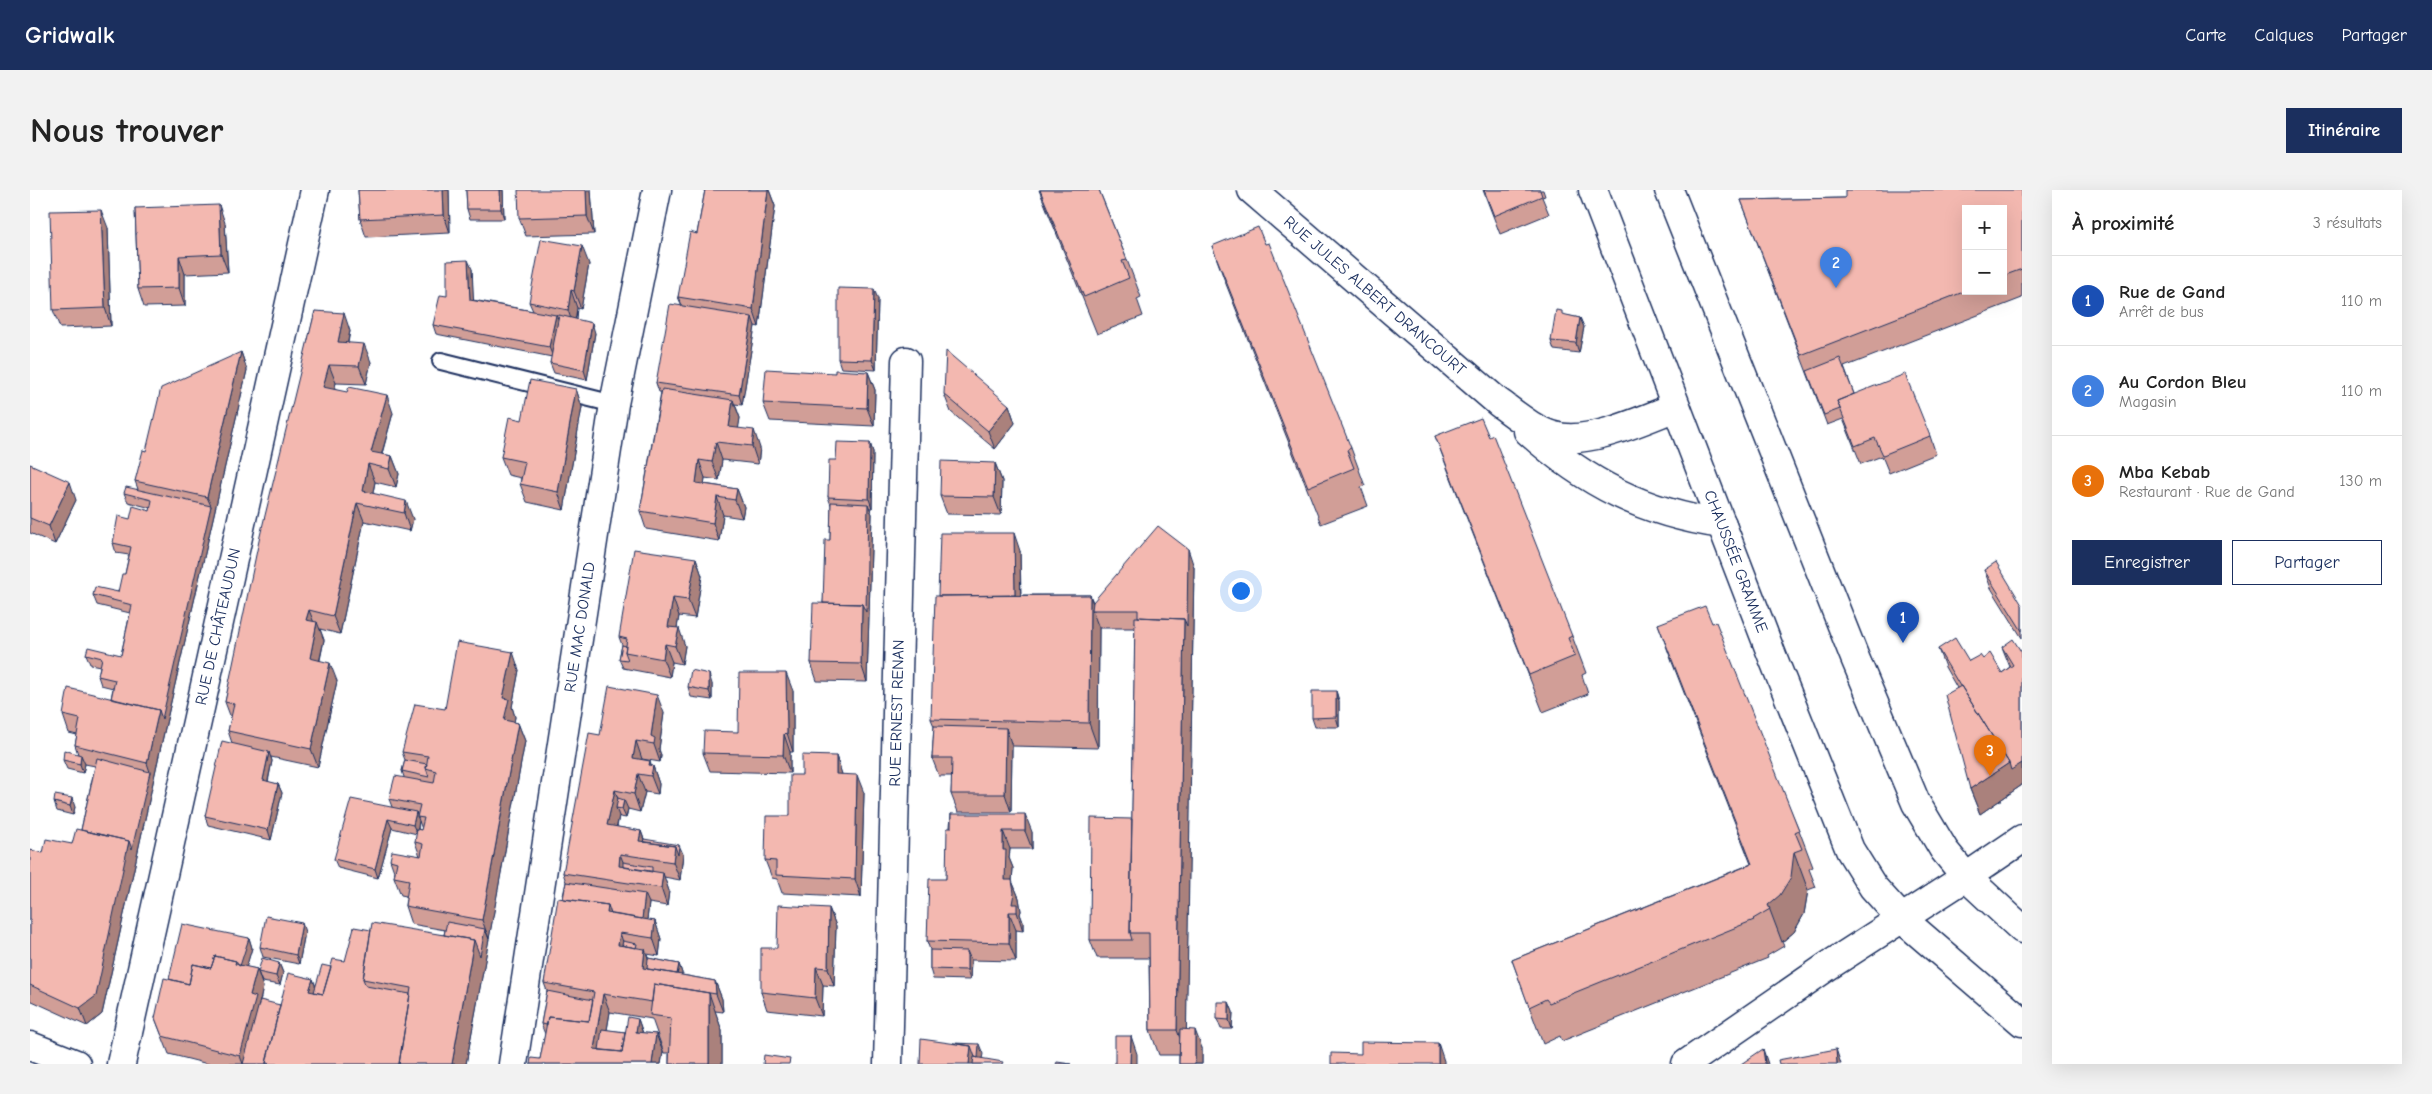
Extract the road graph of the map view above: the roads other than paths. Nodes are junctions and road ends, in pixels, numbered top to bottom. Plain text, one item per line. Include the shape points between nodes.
1 (315, 190) edge
2 (657, 190) edge
3 (1252, 190) edge
4 (1593, 190) edge
5 (1669, 190) edge
6 (442, 361) dead end
7 (906, 361) dead end
8 (1498, 402) junction
9 (614, 404) junction
10 (1676, 407) junction
11 (1722, 524) junction
12 (2022, 839) edge
13 (1966, 877) junction
14 (1901, 918) junction
15 (2022, 929) edge
16 (2022, 1022) edge
17 (30, 1046) edge
18 (76, 1064) edge
19 (120, 1064) edge
20 (513, 1064) edge
21 (888, 1064) edge
22 (1686, 1064) edge

1 - 19 street, RUE DE CHÂTEAUDUN
2 - 9 street, RUE MAC DONALD
3 - 8 street, RUE JULES ALBERT DRANCOURT
4 - 10 street, CHAUSSÉE GRAMME
5 - 13 street via 1904,779 1928,825
6 - 9 lane
7 - 21 street, RUE ERNEST RENAN
8 - 10 street, RUE JULES ALBERT DRANCOURT via 1554,436 1579,437
8 - 11 street, RUE JULES ALBERT DRANCOURT via 1544,445 1591,480 1624,498 1688,519
9 - 20 street, RUE MAC DONALD
10 - 11 street, CHAUSSÉE GRAMME
11 - 14 street, CHAUSSÉE GRAMME via 1850,850 1872,887
12 - 13 street
13 - 14 street
13 - 15 street
14 - 16 street, CHAUSSÉE GRAMME
14 - 22 street
17 - 18 street

